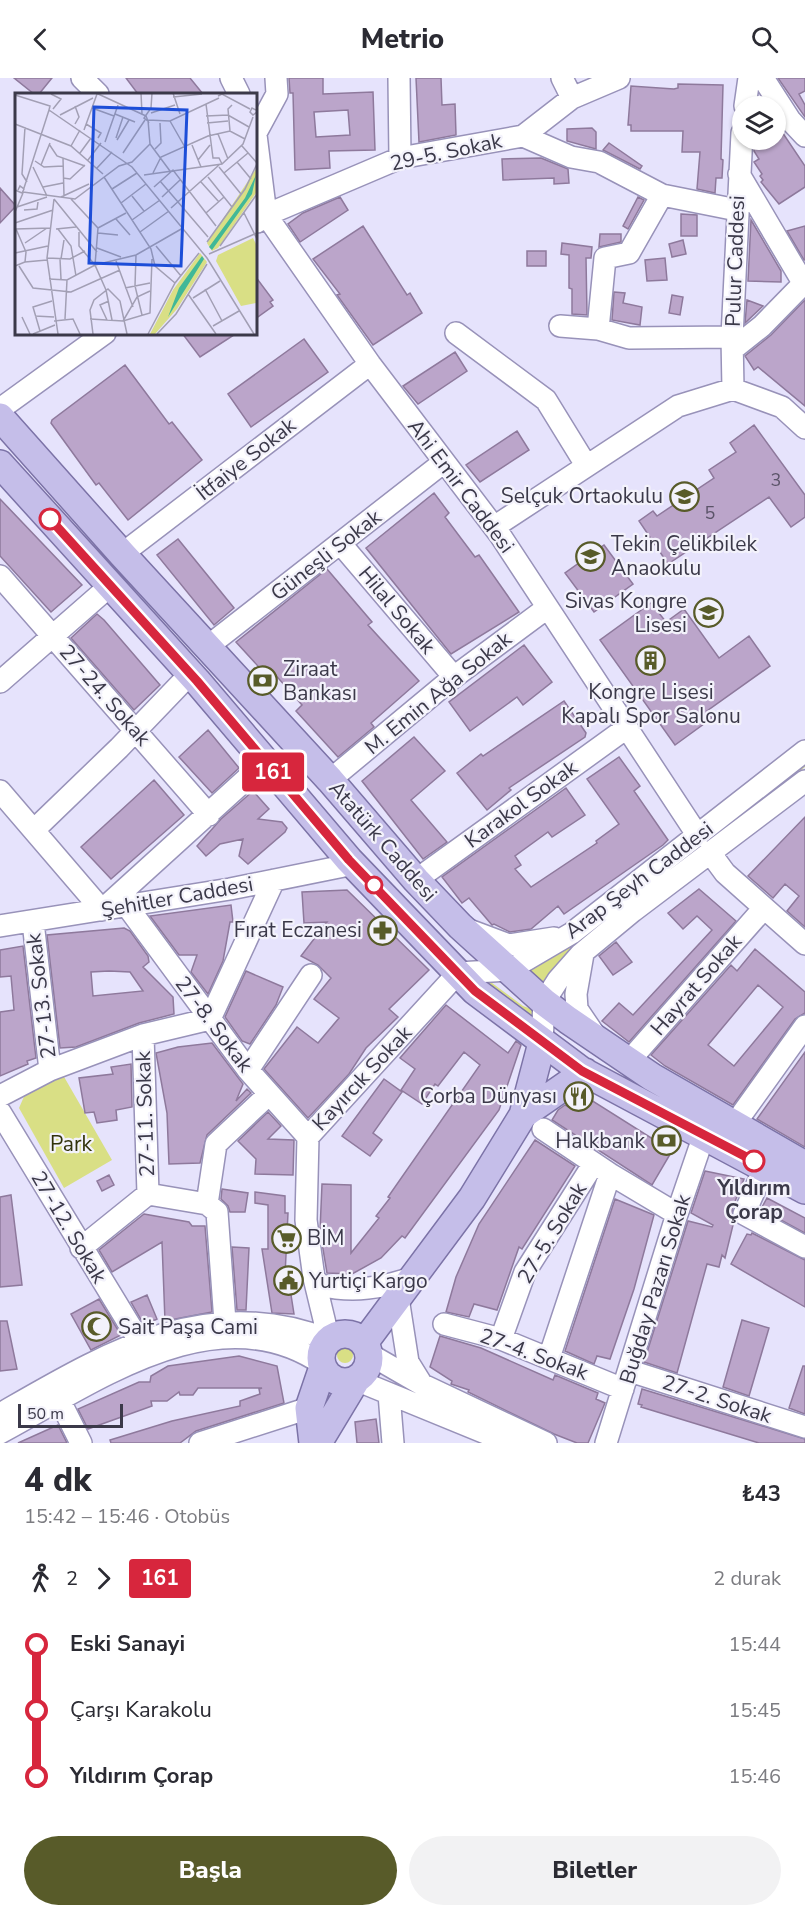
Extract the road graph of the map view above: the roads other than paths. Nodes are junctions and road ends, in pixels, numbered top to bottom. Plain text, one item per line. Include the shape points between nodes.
1 (82, 78) edge
2 (231, 78) edge
3 (276, 78) edge
4 (399, 78) edge
5 (562, 78) edge
6 (619, 78) edge
7 (749, 78) edge
8 (763, 78) edge
9 (97, 93) edge
10 (238, 93) edge
11 (746, 96) edge
12 (572, 98) junction
13 (256, 129) edge
14 (523, 136) junction
15 (805, 136) edge
16 (741, 150) edge
17 (400, 158) junction
18 (739, 174) junction
19 (662, 195) junction
20 (737, 210) junction
21 (260, 219) edge
22 (804, 285) edge
23 (560, 326) dead end
24 (598, 329) junction
25 (456, 333) dead end
26 (104, 334) edge
27 (733, 343) junction
28 (370, 364) junction
29 (733, 388) junction
30 (0, 409) edge
31 (0, 417) edge
32 (805, 428) edge
33 (444, 462) junction
34 (0, 464) edge
35 (586, 465) junction
36 (494, 527) junction
37 (340, 543) junction
38 (122, 554) junction
39 (0, 576) edge
40 (111, 585) junction
41 (547, 608) junction
42 (54, 635) junction
43 (207, 647) junction
44 (190, 674) junction
45 (454, 677) junction
46 (0, 682) edge
47 (136, 729) junction
48 (625, 729) junction
49 (805, 751) edge
50 (264, 763) junction
51 (330, 780) junction
52 (805, 781) edge
53 (0, 792) edge
54 (209, 815) junction
55 (34, 830) junction
56 (698, 836) junction
57 (711, 854) junction
58 (354, 864) junction
59 (274, 880) junction
60 (416, 880) junction
61 (127, 906) junction
62 (764, 908) junction
63 (102, 910) junction
64 (33, 922) junction
65 (0, 926) edge
66 (462, 927) junction
67 (572, 933) junction
68 (805, 944) edge
69 (583, 952) junction
70 (509, 970) junction
71 (458, 973) junction
72 (311, 975) dead end
73 (544, 1002) junction
74 (210, 1019) junction
75 (805, 1026) edge
76 (143, 1035) junction
77 (597, 1039) junction
78 (542, 1043) junction
79 (629, 1061) junction
80 (50, 1070) junction
81 (248, 1070) junction
82 (585, 1072) junction
83 (268, 1095) junction
84 (0, 1096) edge
85 (0, 1112) edge
86 (533, 1122) junction
87 (734, 1125) junction
88 (704, 1135) junction
89 (308, 1137) junction
90 (805, 1165) edge
91 (765, 1167) junction
92 (602, 1168) junction
93 (805, 1190) edge
94 (148, 1194) junction
95 (207, 1204) junction
96 (677, 1214) junction
97 (805, 1247) edge
98 (81, 1248) junction
99 (314, 1278) junction
100 (406, 1288) junction
101 (225, 1322) junction
102 (444, 1324) dead end
103 (501, 1338) junction
104 (140, 1341) junction
105 (367, 1348) junction
106 (325, 1357) junction
107 (549, 1358) junction
108 (356, 1380) junction
109 (627, 1380) junction
110 (421, 1384) junction
111 (389, 1394) junction
112 (60, 1401) junction
113 (309, 1408) junction
114 (0, 1414) edge
115 (805, 1427) edge
116 (0, 1433) edge
117 (252, 1434) edge
118 (81, 1443) edge
119 (200, 1443) edge
120 (313, 1443) edge
121 (318, 1443) edge
122 (393, 1443) edge
123 (510, 1443) edge
124 (546, 1443) edge
125 (606, 1443) edge

1 - 9 street
2 - 10 street
3 - 13 street via 276,94
4 - 17 street
5 - 12 street
6 - 12 street, 29-5. Sokak
7 - 11 street
8 - 15 street
12 - 14 street, 29-5. Sokak
13 - 21 street, Ahi Emir Caddesi
14 - 17 street, 29-5. Sokak
14 - 19 street via 571,157 599,162
16 - 18 street, Pulur Caddesi
17 - 21 street, 29-5. Sokak
18 - 20 street, Pulur Caddesi
18 - 22 street
19 - 20 street
19 - 24 street via 629,253 605,258
20 - 27 street, Pulur Caddesi
21 - 28 street, Ahi Emir Caddesi
22 - 27 street via 762,326
23 - 24 street
24 - 27 street via 629,338
25 - 35 street via 546,400
26 - 30 street
27 - 29 street, Pulur Caddesi
28 - 33 street, Ahi Emir Caddesi
28 - 38 street, İtfaiye Sokak
29 - 32 street via 782,407
29 - 35 street via 678,406
31 - 38 main road, Atatürk Caddesi
33 - 36 street, Ahi Emir Caddesi
33 - 37 street, Güneşli Sokak
34 - 40 main road, Atatürk Caddesi
35 - 36 street
36 - 41 street, Ahi Emir Caddesi
37 - 43 street, Güneşli Sokak
37 - 45 street, Hilal Sokak
38 - 43 main road, Atatürk Caddesi
39 - 42 street, 27-24. Sokak
40 - 42 street
40 - 44 main road, Atatürk Caddesi
41 - 45 street, M. Emin Ağa Sokak
41 - 48 street, Ahi Emir Caddesi
42 - 46 street
42 - 47 street, 27-24. Sokak
43 - 51 main road, Atatürk Caddesi
44 - 47 street
44 - 50 main road, Atatürk Caddesi
45 - 51 street, M. Emin Ağa Sokak
47 - 54 street, 27-24. Sokak
47 - 55 street
48 - 56 street, Ahi Emir Caddesi
48 - 60 street, Karakol Sokak
49 - 56 street, Arap Şeyh Caddesi
50 - 54 street
50 - 58 main road, Atatürk Caddesi
51 - 60 main road, Atatürk Caddesi
52 - 57 street, Arap Şeyh Caddesi
53 - 55 street
54 - 63 street
55 - 63 street
56 - 67 street, Arap Şeyh Caddesi
57 - 62 street via 724,873
57 - 69 street, Arap Şeyh Caddesi
58 - 59 street, Şehitler Caddesi
58 - 71 main road, Atatürk Caddesi
59 - 61 street, Şehitler Caddesi
59 - 74 street
60 - 66 main road, Atatürk Caddesi
61 - 63 street, Şehitler Caddesi
61 - 74 street, 27-8. Sokak
62 - 68 street
62 - 79 street, Hayrat Sokak
63 - 64 street, Şehitler Caddesi
64 - 65 street, Şehitler Caddesi
64 - 80 street, 27-13. Sokak
66 - 67 street via 509,945
66 - 70 main road, Atatürk Caddesi
67 - 70 street, Arap Şeyh Caddesi
69 - 73 street, Arap Şeyh Caddesi
69 - 77 street via 577,1009
70 - 71 street, Arap Şeyh Caddesi
70 - 73 main road, Atatürk Caddesi
71 - 78 main road, Atatürk Caddesi
71 - 89 street, Kayırcık Sokak
72 - 81 street
73 - 77 main road, Atatürk Caddesi
73 - 78 street
74 - 76 street
74 - 81 street, 27-8. Sokak
75 - 87 street
76 - 80 street
76 - 94 street, 27-11. Sokak
77 - 79 main road, Atatürk Caddesi
78 - 82 main road, Atatürk Caddesi
78 - 86 main road
79 - 87 main road, Atatürk Caddesi
80 - 84 street
81 - 83 street, 27-8. Sokak
82 - 86 main road
82 - 88 main road, Atatürk Caddesi
83 - 89 street, 27-8. Sokak
83 - 95 street via 216,1144
85 - 98 street, 27-12. Sokak
86 - 92 street
86 - 100 main road
87 - 90 main road, Atatürk Caddesi
88 - 91 main road, Atatürk Caddesi
88 - 96 street, Buğday Pazarı Sokak
89 - 99 street, Kayırcık Sokak via 306,1220
91 - 93 main road, Atatürk Caddesi
91 - 97 street via 744,1214
92 - 96 street
92 - 103 street, 27-5. Sokak via 525,1272
92 - 107 street, 27-5. Sokak
94 - 95 street
94 - 98 street
95 - 101 street via 217,1212
96 - 109 street, Buğday Pazarı Sokak
98 - 104 street, 27-12. Sokak
99 - 100 street via 320,1285 352,1289
99 - 106 street, Kayırcık Sokak
100 - 105 main road
100 - 110 street via 408,1362
101 - 104 street via 183,1328
101 - 106 street via 301,1329
102 - 103 street, 27-4. Sokak
103 - 107 street, 27-4. Sokak
104 - 114 street
105 - 106 main road via 347,1334
105 - 108 main road via 367,1369
105 - 110 street
106 - 108 main road via 328,1375 338,1381
106 - 112 street via 266,1338 206,1339 143,1358
106 - 113 main road
107 - 109 street, 27-4. Sokak
108 - 111 street
108 - 121 main road
109 - 115 street, 27-2. Sokak
109 - 125 street, Buğday Pazarı Sokak
110 - 124 street
111 - 122 street
111 - 123 street
112 - 116 street
112 - 118 street
113 - 117 street
113 - 120 main road
117 - 119 street

